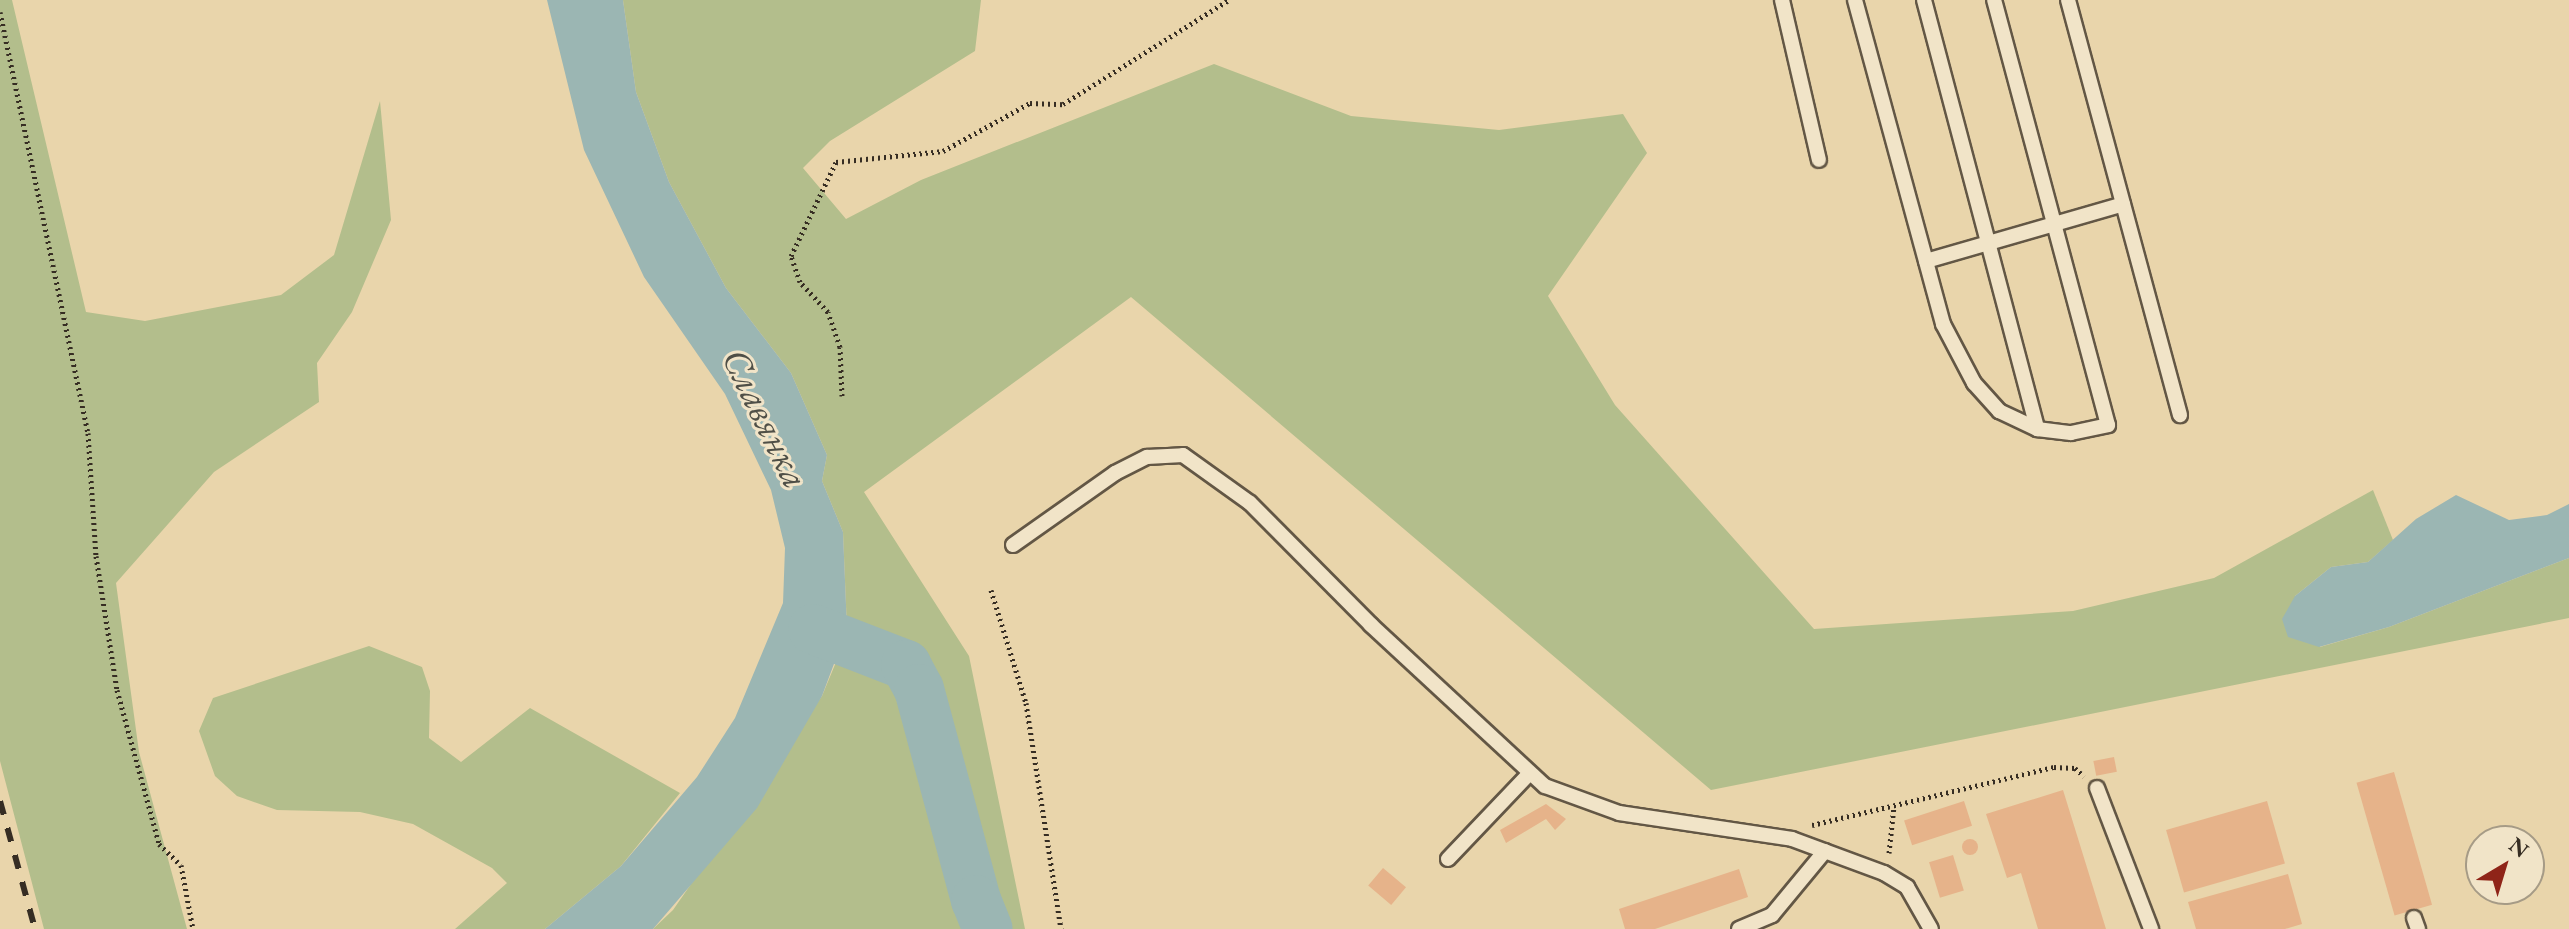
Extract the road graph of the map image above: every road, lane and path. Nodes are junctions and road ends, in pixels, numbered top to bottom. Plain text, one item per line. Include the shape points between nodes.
1 (1229, 0) edge
2 (1782, 0) edge
3 (1855, 0) edge
4 (1924, 0) edge
5 (1994, 0) edge
6 (2068, 0) edge
7 (0, 12) edge
8 (1819, 160) dead end
9 (2123, 204) junction
10 (2054, 224) junction
11 (1988, 243) junction
12 (1926, 261) junction
13 (842, 396) dead end
14 (2180, 415) dead end
15 (2037, 429) junction
16 (1013, 545) dead end
17 (991, 590) dead end
18 (1529, 774) junction
19 (2097, 788) joint
20 (1894, 806) junction
21 (1792, 839) junction
22 (1825, 851) junction
23 (1448, 859) dead end
24 (1884, 873) junction
25 (193, 929) edge
26 (1061, 929) edge
27 (1739, 929) edge
28 (1931, 929) edge
29 (2151, 929) edge

1 - 13 path via 1063,104 1030,103 943,151 836,162 791,256 800,282 828,312 840,347
2 - 8 lane
3 - 12 lane
4 - 11 lane
5 - 10 lane
6 - 9 lane
7 - 25 path via 88,433 96,556 117,690 159,844 181,865
9 - 10 lane
9 - 14 lane
10 - 11 lane
10 - 15 lane via 2108,425 2071,433
11 - 12 lane
11 - 15 lane
12 - 15 lane via 1943,324 1974,383 1999,411
16 - 18 lane via 1115,473 1147,457 1183,455 1250,503
17 - 26 path via 1026,703
18 - 21 lane via 1578,802 1619,813
18 - 23 lane
19 - 20 path via 2075,768 2054,767
19 - 29 lane
20 - 21 path via 1827,819
20 - 24 path
21 - 22 lane
22 - 24 lane
22 - 27 lane via 1772,915
24 - 28 lane via 1907,887

